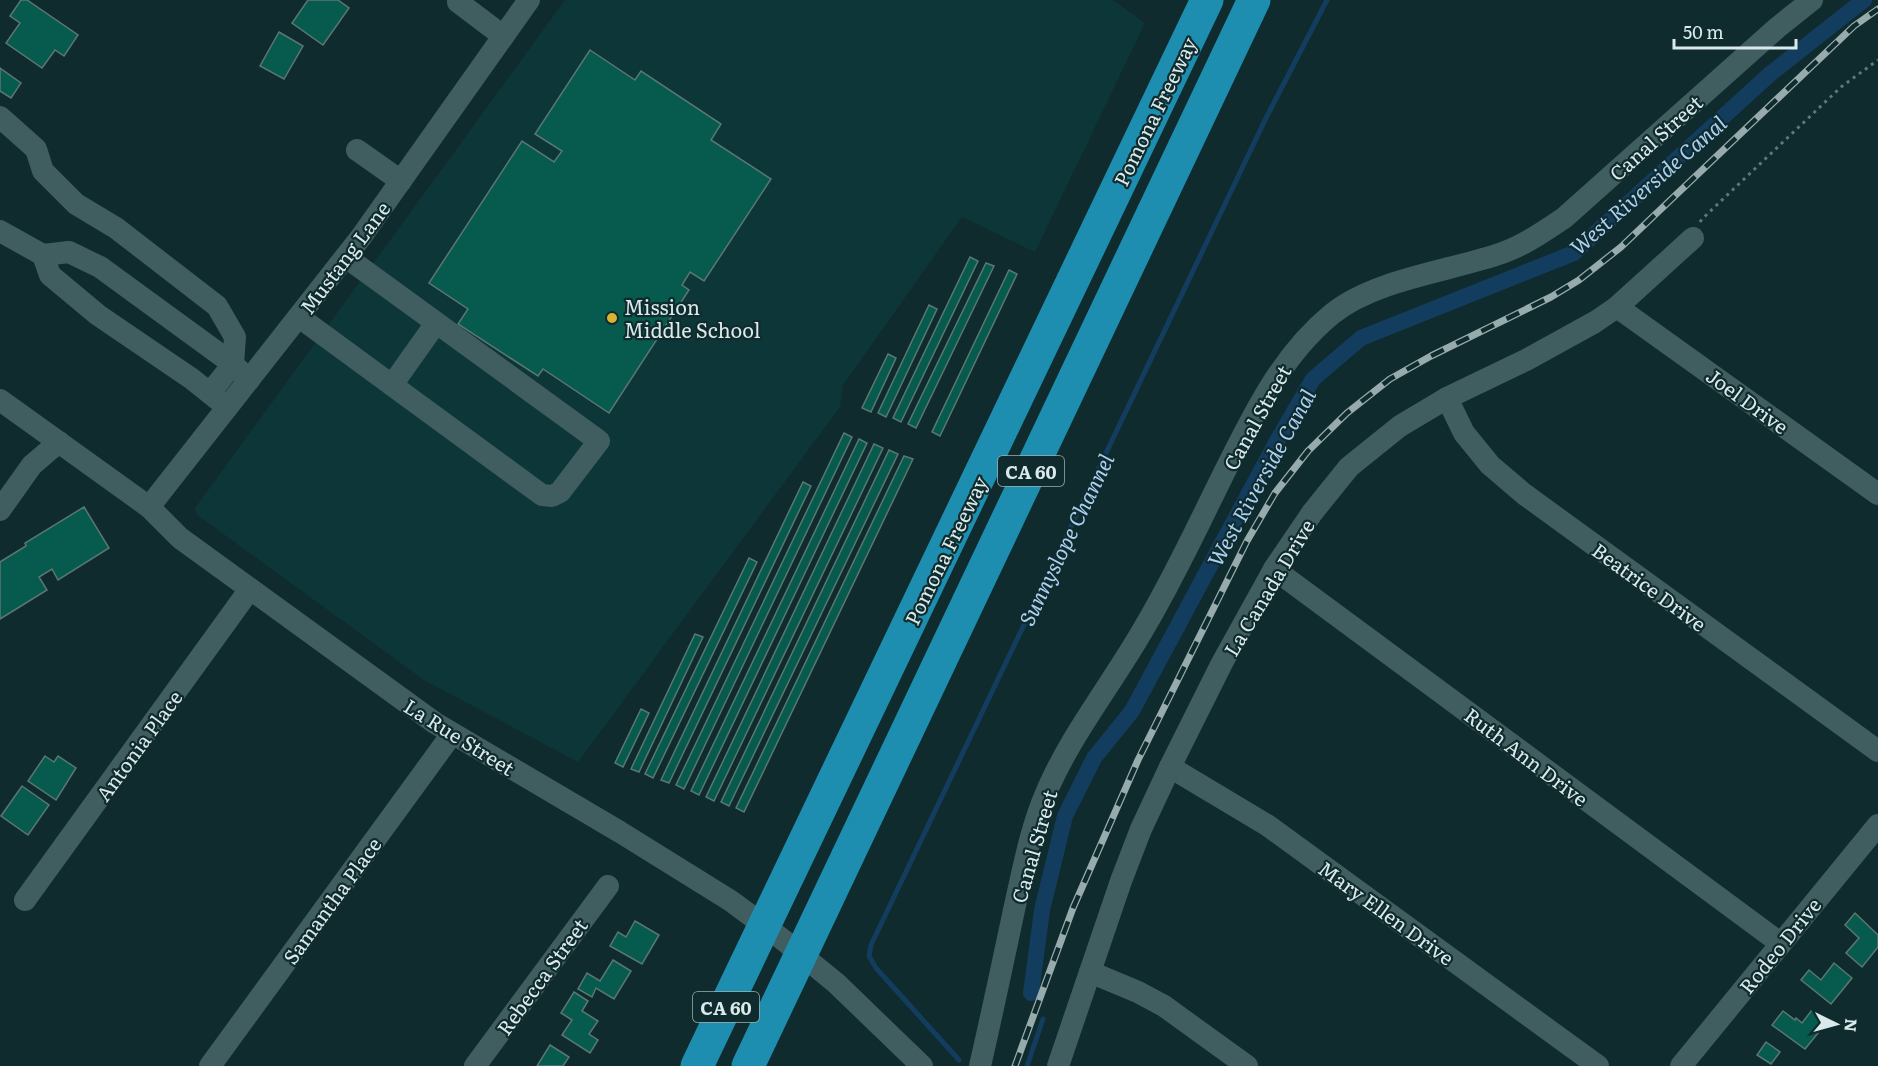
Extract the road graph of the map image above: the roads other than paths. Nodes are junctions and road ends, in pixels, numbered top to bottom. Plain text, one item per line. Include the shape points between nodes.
1 (529, 0) edge
2 (1207, 0) edge
3 (1254, 0) edge
4 (1812, 0) edge
5 (458, 2) dead end
6 (504, 36) junction
7 (0, 117) edge
8 (357, 150) dead end
9 (401, 182) junction
10 (0, 231) edge
11 (1694, 238) road end
12 (43, 255) junction
13 (346, 257) junction
14 (1617, 307) junction
15 (299, 316) junction
16 (436, 323) junction
17 (233, 363) junction
18 (249, 380) junction
19 (392, 385) junction
20 (210, 393) junction
21 (1447, 398) junction
22 (0, 400) edge
23 (227, 407) junction
24 (58, 442) junction
25 (1878, 494) edge
26 (149, 507) junction
27 (0, 510) edge
28 (1274, 568) junction
29 (250, 589) junction
30 (452, 734) junction
31 (1878, 751) edge
32 (1170, 767) junction
33 (1878, 825) edge
34 (608, 886) dead end
35 (25, 900) dead end
36 (1780, 943) junction
37 (1090, 972) junction
38 (210, 1066) edge
39 (475, 1066) edge
40 (697, 1066) edge
41 (748, 1066) edge
42 (922, 1066) edge
43 (980, 1066) edge
44 (1058, 1066) edge
45 (1247, 1066) edge
46 (1598, 1066) edge
47 (1681, 1066) edge

1 - 6 street, Mustang Lane
2 - 40 highway, Pomona Freeway / CA 60
3 - 41 highway, CA 60
4 - 43 street, Canal Street via 1564,218 1504,253 1355,299 1318,326 1287,360 1261,400 1144,629 1072,741 1045,794 1020,882
5 - 6 street
6 - 9 street, Mustang Lane
7 - 17 street via 36,149 43,171 76,204 116,228 217,306 235,337
8 - 9 street
9 - 13 street, Mustang Lane
10 - 12 street
11 - 14 street, La Canada Drive
12 - 17 street via 69,252 100,267
12 - 20 street via 50,275 58,282
13 - 15 street, Mustang Lane
13 - 16 street
14 - 21 street, La Canada Drive via 1526,360
14 - 25 street, Joel Drive
15 - 18 street, Mustang Lane
15 - 19 street
16 - 19 street
16 - 19 street via 599,441 560,492 542,495
17 - 18 street
17 - 20 street
18 - 23 street, Mustang Lane
20 - 23 street
21 - 28 street, La Canada Drive via 1400,426 1349,467
21 - 31 street, Beatrice Drive via 1464,433 1490,465 1524,494
22 - 24 street, La Rue Street
23 - 26 street, Mustang Lane
24 - 26 street, La Rue Street
24 - 27 street via 32,465
26 - 29 street, La Rue Street via 180,538
28 - 32 street, La Canada Drive
28 - 36 street, Ruth Ann Drive
29 - 30 street, La Rue Street
29 - 35 street, Antonia Place
30 - 38 street, Samantha Place
30 - 42 street, La Rue Street via 731,901 836,983
32 - 37 street, La Canada Drive via 1137,840
32 - 46 street, Mary Ellen Drive via 1267,825
33 - 36 street, Rodeo Drive
34 - 39 street, Rebecca Street
36 - 47 street, Rodeo Drive
37 - 44 street, La Canada Drive
37 - 45 street via 1164,1006

